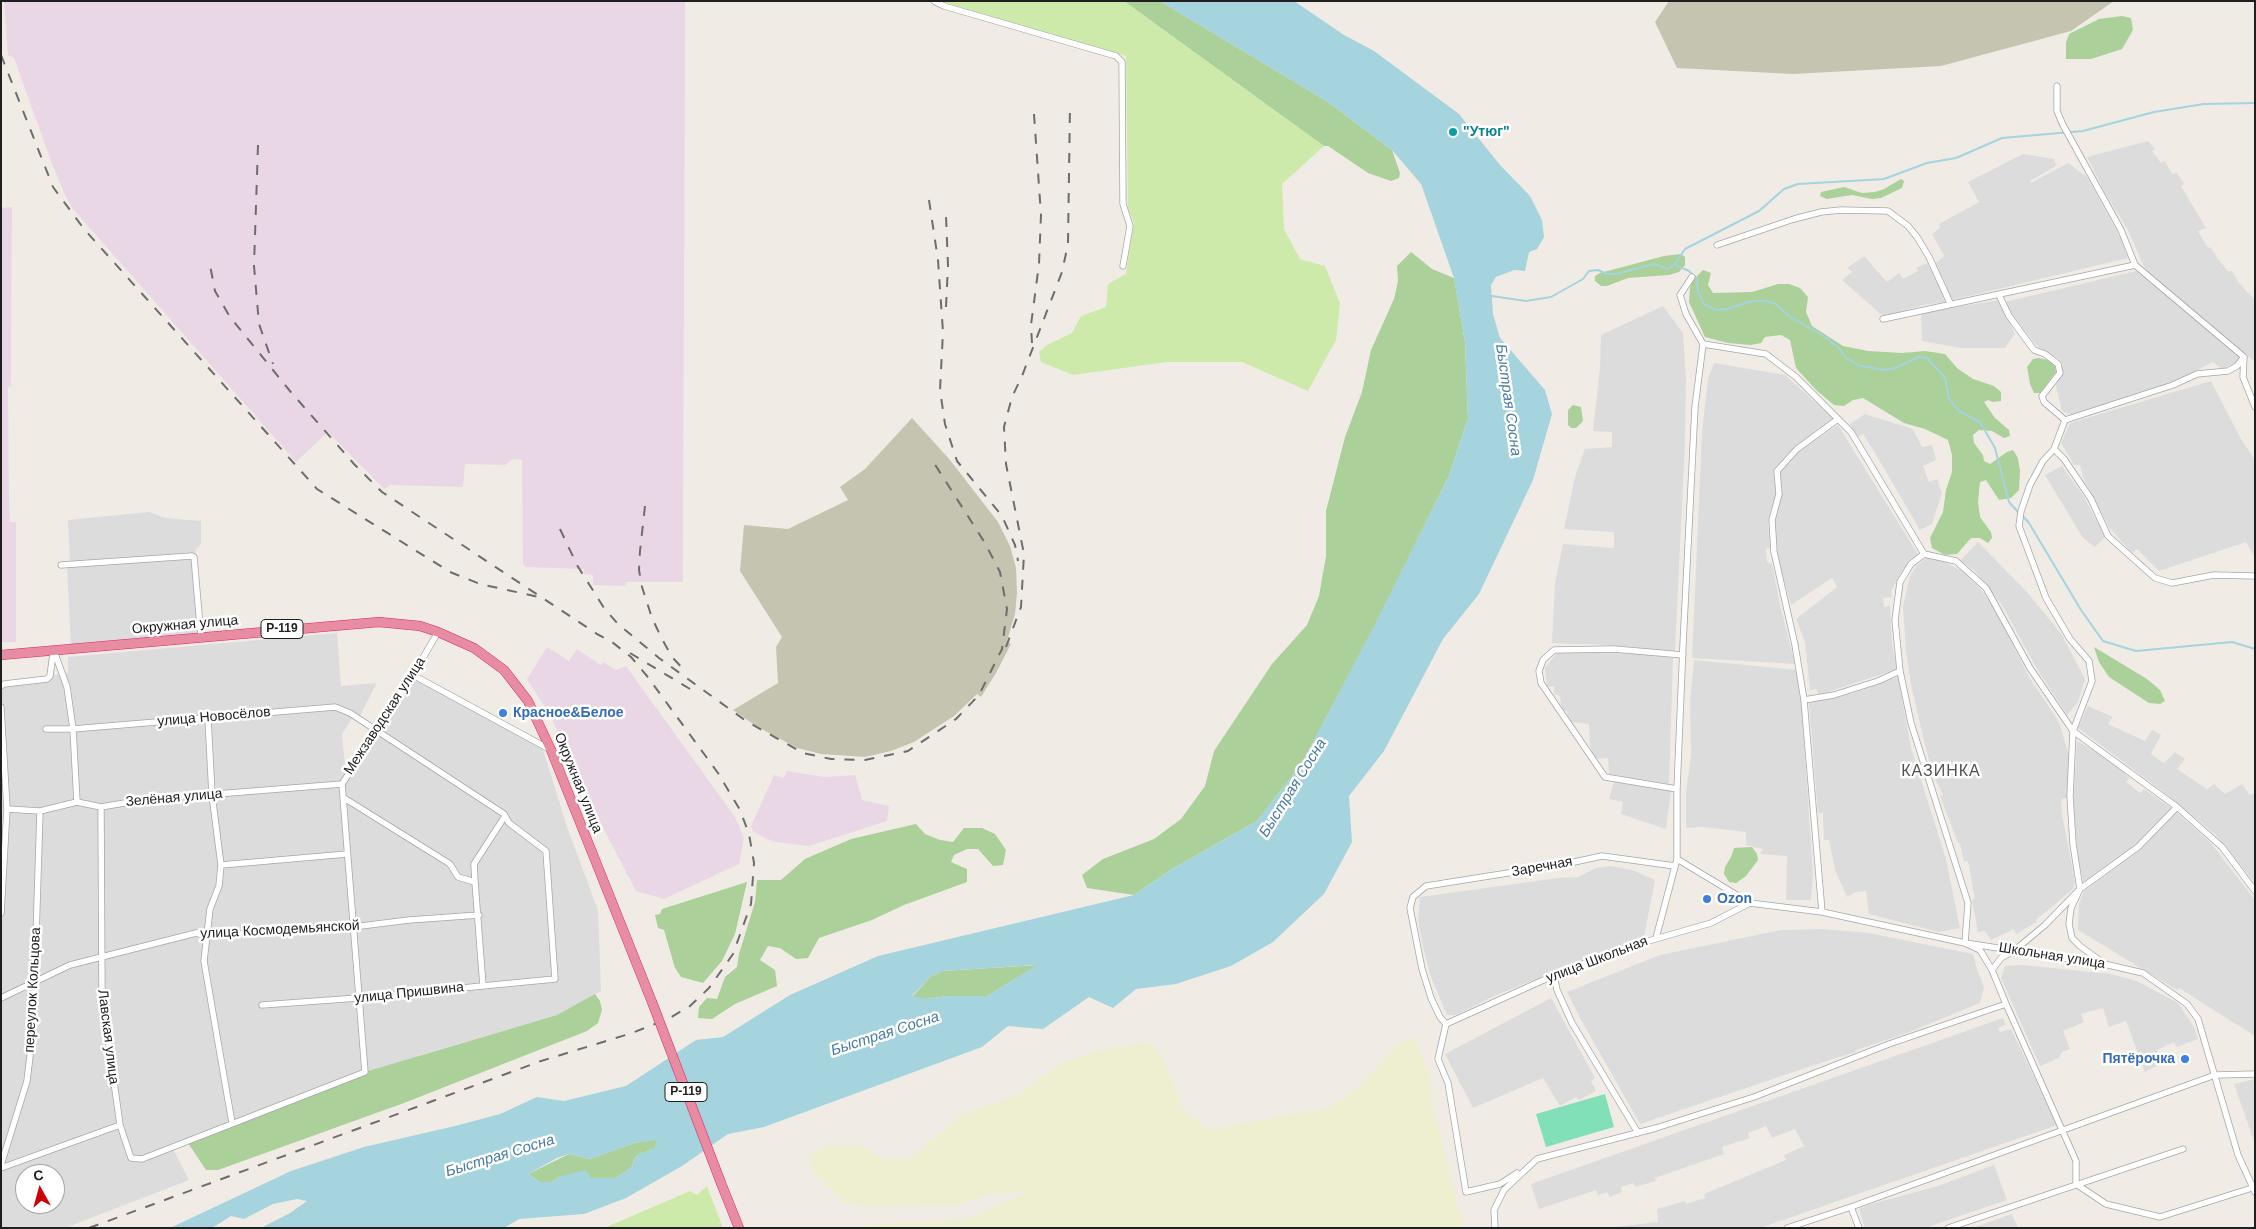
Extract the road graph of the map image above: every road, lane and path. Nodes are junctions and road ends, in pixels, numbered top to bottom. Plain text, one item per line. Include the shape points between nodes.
1 (934, 1) edge
2 (2057, 86) dead end
3 (1717, 245) dead end
4 (2135, 265) junction
5 (1124, 266) dead end
6 (1692, 277) dead end
7 (1999, 295) junction
8 (1950, 304) junction
9 (1883, 319) dead end
10 (1703, 344) junction
11 (2244, 357) junction
12 (2255, 407) edge
13 (1838, 419) junction
14 (2065, 420) junction
15 (2054, 449) junction
16 (1924, 554) junction
17 (60, 565) dead end
18 (2255, 576) edge
19 (438, 632) junction
20 (201, 637) junction
21 (54, 651) junction
22 (1, 655) edge
23 (1683, 655) junction
24 (1900, 671) junction
25 (413, 675) junction
26 (1, 686) edge
27 (1804, 700) junction
28 (1, 707) edge
29 (208, 718) junction
30 (46, 729) dead end
31 (73, 729) junction
32 (375, 731) junction
33 (2073, 731) junction
34 (551, 750) junction
35 (342, 784) junction
36 (1677, 789) junction
37 (212, 795) junction
38 (344, 798) junction
39 (76, 802) junction
40 (101, 807) junction
41 (2177, 807) junction
42 (7, 809) junction
43 (40, 811) junction
44 (505, 816) junction
45 (348, 854) junction
46 (1677, 859) junction
47 (221, 865) junction
48 (1675, 866) junction
49 (475, 882) junction
50 (2080, 889) junction
51 (2255, 890) edge
52 (1750, 904) junction
53 (1822, 912) junction
54 (1, 913) edge
55 (479, 915) junction
56 (353, 927) junction
57 (206, 936) junction
58 (1656, 938) junction
59 (1965, 943) junction
60 (2015, 950) junction
61 (100, 956) junction
62 (2104, 964) junction
63 (1992, 970) junction
64 (1554, 976) junction
65 (555, 979) joint
66 (34, 984) junction
67 (483, 986) junction
68 (1, 998) edge
69 (358, 998) junction
70 (2006, 1004) junction
71 (262, 1005) dead end
72 (1446, 1024) junction
73 (2255, 1074) edge
74 (2215, 1075) junction
75 (232, 1123) junction
76 (120, 1125) junction
77 (2064, 1130) junction
78 (1638, 1133) junction
79 (2183, 1149) dead end
80 (1, 1166) edge
81 (1530, 1166) junction
82 (2076, 1184) junction
83 (2254, 1190) edge
84 (1851, 1207) junction
85 (739, 1228) edge
86 (1495, 1228) edge
87 (1787, 1228) edge
88 (1859, 1228) edge
89 (1948, 1228) edge

1 - 5 street via 1116,56 1122,62 1124,204 1130,226
2 - 4 street via 2057,111 2063,125 2121,230
3 - 8 street via 1822,212 1888,211 1917,237
4 - 7 street
4 - 11 street
6 - 10 street via 1680,295 1686,314
7 - 8 street
7 - 14 street via 2009,316 2034,350 2058,364 2060,373 2042,396 2044,402
8 - 9 street
10 - 13 street via 1766,354 1796,377
10 - 23 street via 1696,407
11 - 12 street via 2243,377
11 - 14 street via 2237,366 2228,370 2197,374
13 - 16 street via 1852,432
13 - 27 street via 1797,448 1777,471 1778,494 1772,520 1774,552
14 - 15 street
15 - 18 street via 2064,458 2091,498 2108,536 2155,578 2172,583 2214,575
15 - 33 street via 2030,485 2019,526 2046,598 2070,639 2089,661 2092,681
16 - 24 street via 1911,564 1900,582 1895,620
16 - 33 street via 1956,561 1986,588 2030,668
17 - 20 street via 194,557
19 - 20 highway, Окружная улица / Р-119 via 402,623 379,622
19 - 25 street, Межзаводская улица
19 - 34 highway, Окружная улица / Р-119 via 474,648 504,670 528,701
20 - 21 highway, Окружная улица / Р-119
21 - 22 highway, Окружная улица / Р-119
21 - 26 street via 47,679
21 - 31 street via 67,687
23 - 36 street
23 - 36 street via 1614,649 1554,650 1543,660 1539,671 1541,683 1605,777
24 - 27 street via 1834,695
24 - 59 street via 1911,723 1968,903
25 - 32 street, Межзаводская улица
25 - 34 street
27 - 53 street
28 - 42 street
29 - 31 street, улица Новосёлов
29 - 32 street, улица Новосёлов via 335,707 350,713
29 - 37 street
30 - 31 street, улица Новосёлов
31 - 39 street
32 - 35 street, Межзаводская улица
32 - 44 street, улица Новосёлов
33 - 41 street
33 - 50 street via 2070,796
34 - 85 highway, Окружная улица / Р-119, bridge
35 - 37 street, Зелёная улица
35 - 38 street, Межзаводская улица
36 - 46 street
37 - 40 street, Зелёная улица via 142,800
37 - 47 street
38 - 45 street, Межзаводская улица
38 - 49 street via 450,864 458,877
39 - 40 street, Зелёная улица
39 - 43 street, Зелёная улица
40 - 61 street, Лавская улица
41 - 50 street via 2138,847
41 - 51 street via 2222,847
42 - 43 street, Зелёная улица
42 - 54 street
43 - 66 street, переулок Кольцова
44 - 49 street via 474,864
44 - 65 street, улица Новосёлов via 509,823 546,851
45 - 47 street
45 - 56 street, Межзаводская улица
46 - 48 street
46 - 52 street
47 - 57 street
48 - 58 street
48 - 72 street, Заречная via 1602,856 1426,886 1413,897 1410,908 1430,998
49 - 55 street
50 - 60 street
50 - 62 street via 2071,908 2069,924 2072,938
52 - 53 street, Школьная улица
52 - 58 street, улица Школьная via 1711,923
53 - 59 street, Школьная улица
55 - 56 street, улица Космодемьянской
55 - 67 street
56 - 57 street, улица Космодемьянской
56 - 69 street, Межзаводская улица
57 - 61 street, улица Космодемьянской via 196,933
57 - 75 street via 204,961
58 - 64 street, улица Школьная
59 - 60 street, Школьная улица
59 - 63 street via 1980,950
60 - 62 street, Школьная улица
60 - 63 street via 2001,958
61 - 66 street, улица Космодемьянской via 70,965
61 - 76 street, Лавская улица via 102,996
62 - 74 street, Школьная улица via 2143,973 2187,1004 2198,1020
63 - 70 street
64 - 72 street, улица Школьная
64 - 78 street via 1556,990 1572,1023
65 - 67 street, улица Пришвина
66 - 68 street, улица Космодемьянской
66 - 80 street, переулок Кольцова via 27,1081
67 - 69 street, улица Пришвина
69 - 71 street, улица Пришвина
69 - 75 street, Межзаводская улица via 365,1072
70 - 77 street
70 - 78 street via 1890,1044 1754,1097
72 - 81 street via 1438,1059 1448,1083 1466,1192 1500,1184
73 - 74 street
74 - 77 street
74 - 83 street, Школьная улица via 2238,1155
75 - 76 street, Лавская улица via 142,1158 131,1158
76 - 80 street
77 - 82 street via 2076,1161
77 - 84 street
78 - 81 street via 1537,1160
79 - 82 street
81 - 86 street via 1504,1190 1494,1210
82 - 83 street via 2106,1204 2160,1217
82 - 89 street
84 - 87 street
84 - 88 street

